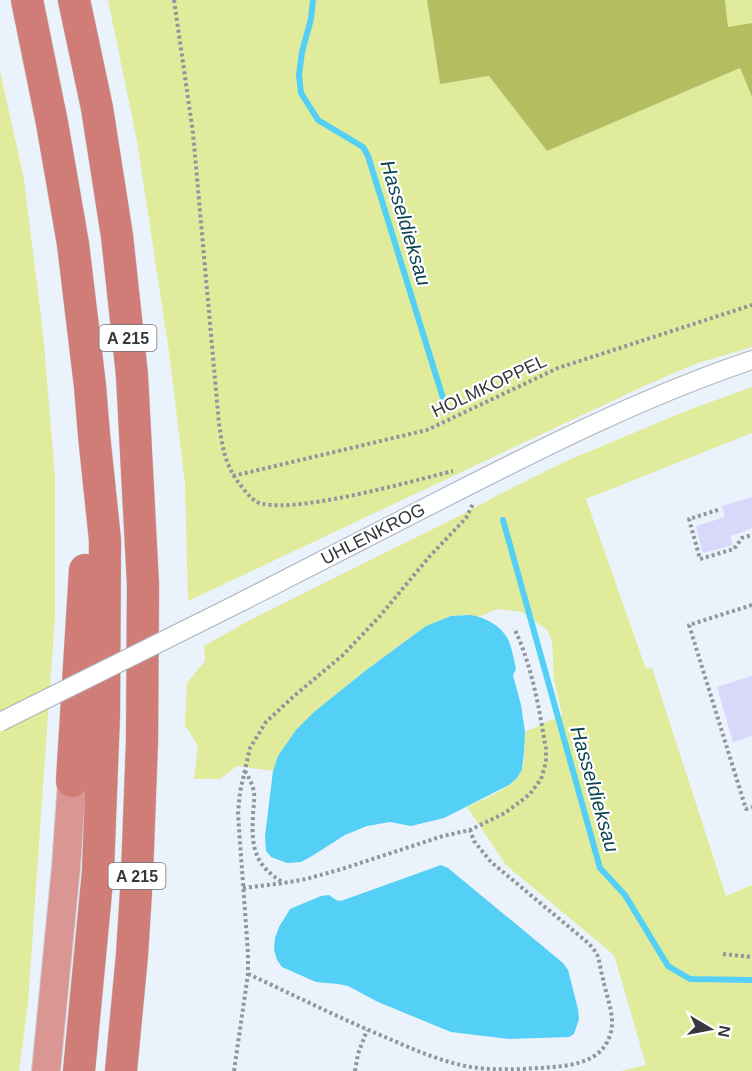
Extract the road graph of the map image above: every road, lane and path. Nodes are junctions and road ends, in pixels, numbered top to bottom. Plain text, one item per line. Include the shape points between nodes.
1 (27, 0) edge
2 (74, 0) edge
3 (174, 0) edge
4 (752, 305) edge
5 (752, 360) edge
6 (94, 435) junction
7 (233, 476) junction
8 (474, 491) junction
9 (718, 510) dead end
10 (752, 535) edge
11 (752, 605) edge
12 (514, 628) dead end
13 (0, 722) edge
14 (244, 771) junction
15 (72, 781) joint
16 (752, 807) edge
17 (470, 830) junction
18 (284, 883) junction
19 (243, 888) junction
20 (723, 954) dead end
21 (752, 957) edge
22 (248, 974) junction
23 (367, 1030) junction
24 (46, 1071) edge
25 (79, 1071) edge
26 (121, 1071) edge
27 (234, 1071) edge
28 (355, 1071) edge

1 - 6 highway, A 215 via 73,244
2 - 26 highway, A 215 via 97,108 117,236 132,375 142,574 137,875
3 - 7 path via 193,133 219,424 224,456
4 - 7 path, HOLMKOPPEL via 558,368 427,430
5 - 8 street, UHLENKROG via 707,375 547,446
6 - 15 highway
6 - 25 highway, A 215 via 105,540 104,714 98,871
7 - 8 path via 253,500 265,505 321,502 455,471
8 - 13 street, UHLENKROG, bridge
8 - 14 path via 473,507 466,518 380,616 343,655 266,722 250,748
9 - 10 path via 689,519 700,559 734,549 742,538
11 - 16 path via 689,625 746,809
12 - 17 path via 529,665 546,762 542,779 530,794 505,813
14 - 18 path via 254,792 254,847 264,867
14 - 19 path via 238,814
15 - 24 highway
17 - 18 path
17 - 23 path via 491,862 597,954 612,1021 607,1042 593,1057 570,1065 501,1069 446,1061
18 - 19 path
19 - 22 path
20 - 21 path
22 - 23 path
22 - 27 path
23 - 28 path

